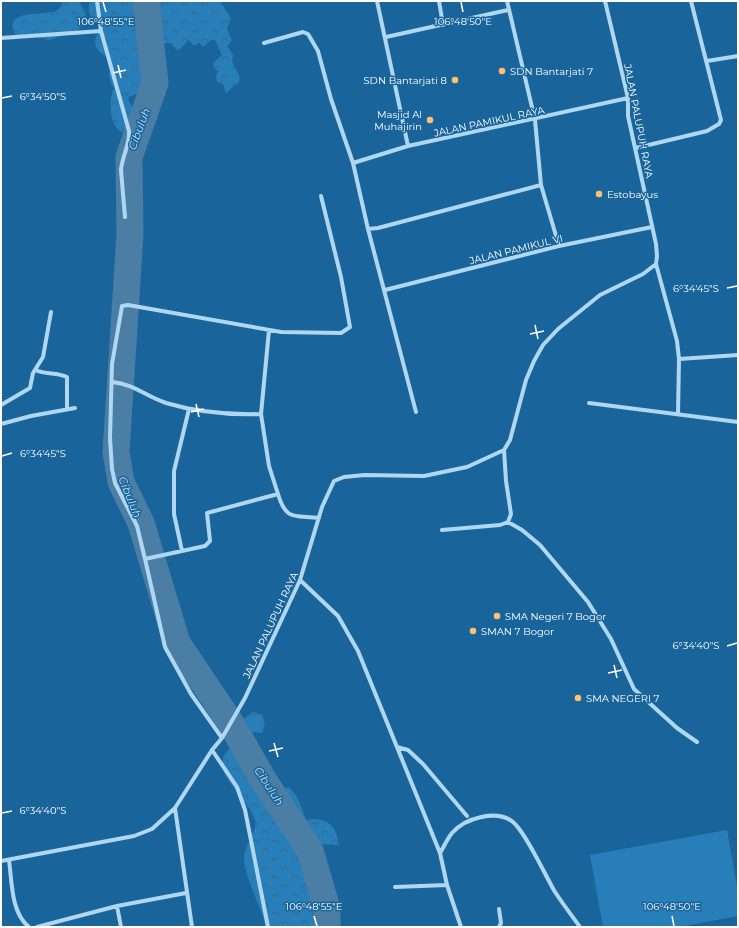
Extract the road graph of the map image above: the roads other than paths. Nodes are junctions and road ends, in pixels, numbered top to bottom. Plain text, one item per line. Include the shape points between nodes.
1 (97, 1) edge
2 (377, 1) edge
3 (439, 1) edge
4 (507, 1) edge
5 (605, 1) edge
6 (691, 1) edge
7 (508, 10) junction
8 (443, 25) junction
9 (101, 31) junction
10 (1, 38) edge
11 (386, 38) junction
12 (264, 43) dead end
13 (738, 56) edge
14 (708, 61) junction
15 (628, 98) junction
16 (535, 120) junction
17 (408, 146) junction
18 (636, 148) junction
19 (353, 163) junction
20 (541, 185) junction
21 (321, 196) dead end
22 (125, 216) dead end
23 (652, 227) junction
24 (368, 229) junction
25 (559, 246) junction
26 (656, 264) junction
27 (385, 290) junction
28 (51, 312) dead end
29 (269, 330) junction
30 (738, 355) edge
31 (679, 359) junction
32 (35, 370) junction
33 (113, 382) junction
34 (589, 403) dead end
35 (1, 405) edge
36 (75, 408) dead end
37 (67, 409) junction
38 (190, 409) junction
39 (416, 412) dead end
40 (261, 414) junction
41 (678, 414) junction
42 (738, 422) edge
43 (1, 424) edge
44 (504, 450) junction
45 (278, 494) junction
46 (319, 518) junction
47 (508, 522) junction
48 (442, 530) dead end
49 (182, 551) junction
50 (146, 559) junction
51 (300, 580) junction
52 (222, 738) junction
53 (697, 742) dead end
54 (398, 747) junction
55 (212, 750) junction
56 (175, 808) junction
57 (467, 816) dead end
58 (440, 853) junction
59 (9, 860) junction
60 (1, 861) edge
61 (447, 885) junction
62 (395, 887) dead end
63 (186, 893) junction
64 (117, 906) junction
65 (500, 909) dead end
66 (29, 927) edge
67 (37, 927) edge
68 (120, 927) edge
69 (192, 927) edge
70 (268, 927) edge
71 (461, 927) edge
72 (499, 927) edge
73 (580, 927) edge

1 - 9 street
2 - 11 street
3 - 8 street
4 - 7 street
5 - 15 street, JALAN PALUPUH RAYA
6 - 14 street
7 - 8 street
7 - 16 street
8 - 11 street
9 - 10 street
9 - 22 street via 129,131 129,141 121,170
11 - 17 street
12 - 19 street via 303,32 308,34 318,51
13 - 14 street
14 - 18 street via 720,124 707,131
15 - 16 street, JALAN PAMIKUL RAYA
15 - 18 street, JALAN PALUPUH RAYA via 628,116
16 - 17 street, JALAN PAMIKUL RAYA
16 - 20 street
17 - 19 street, JALAN PAMIKUL RAYA
18 - 23 street, JALAN PALUPUH RAYA
19 - 24 street
20 - 24 street
20 - 25 street
21 - 29 street via 341,277 350,328 341,333 313,334
23 - 25 street, JALAN PAMIKUL VI
23 - 26 street, JALAN PALUPUH RAYA via 656,244
24 - 27 street
25 - 27 street, JALAN PAMIKUL VI
26 - 31 street, JALAN PALUPUH RAYA via 677,341
26 - 44 street via 643,274 600,295 558,329 543,345 526,380 510,440
27 - 39 street
28 - 32 street via 43,357
29 - 33 street via 122,306 112,364
29 - 40 street
30 - 31 street
31 - 41 street, JALAN PALUPUH RAYA
32 - 35 street via 28,391
32 - 37 street via 67,377
33 - 38 street via 134,387 147,396
33 - 50 street via 110,438 112,470 115,483 137,526
34 - 41 street
36 - 37 street
37 - 43 street
38 - 40 street via 242,415
38 - 49 street via 174,471 174,514
40 - 45 street via 269,466
41 - 42 street
44 - 46 street, JALAN PALUPUH RAYA via 468,468 424,476 344,477 334,481
44 - 47 street via 511,514
45 - 46 street via 284,511 288,514
45 - 49 street via 207,513 209,543
46 - 51 street, JALAN PALUPUH RAYA
47 - 48 street via 500,525
47 - 53 street via 540,545 588,602 611,639 634,689
49 - 50 street
50 - 52 street via 166,647 191,694
51 - 52 street, JALAN PALUPUH RAYA via 245,698
51 - 54 street via 338,616 354,644
52 - 55 street, JALAN PALUPUH RAYA
54 - 57 street via 408,750 423,764
54 - 58 street
55 - 56 street, JALAN PALUPUH RAYA
55 - 70 street via 237,787 245,810
56 - 59 street, JALAN PALUPUH RAYA via 152,829 134,836
56 - 63 street
58 - 61 street
58 - 73 street via 453,832 471,820 504,816 514,823 556,893
59 - 60 street, JALAN PALUPUH RAYA
59 - 66 street via 15,904 22,921
61 - 62 street
61 - 71 street
63 - 64 street
63 - 69 street
64 - 67 street
64 - 68 street
65 - 72 street

